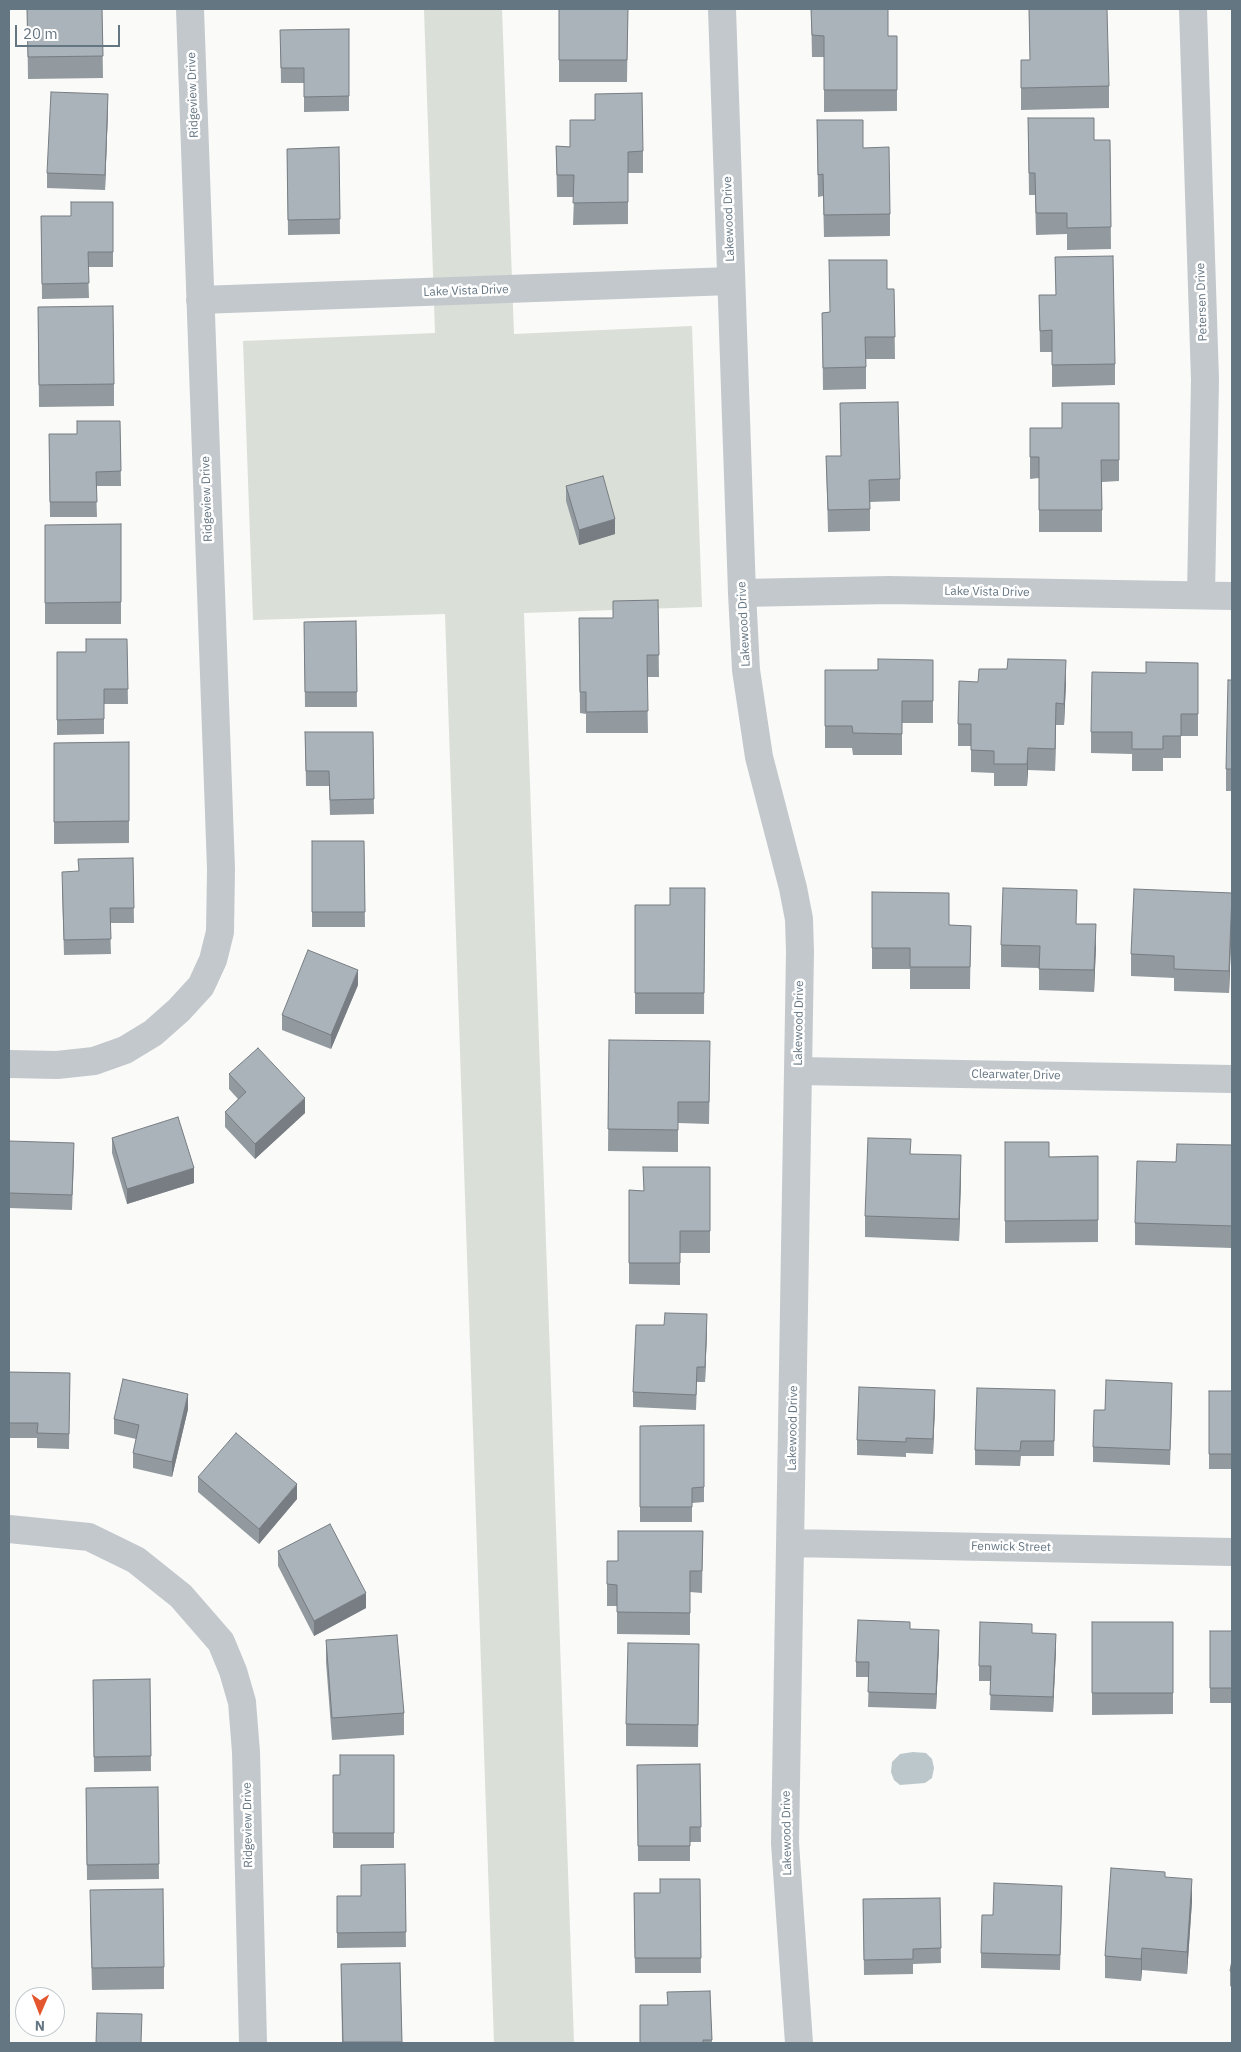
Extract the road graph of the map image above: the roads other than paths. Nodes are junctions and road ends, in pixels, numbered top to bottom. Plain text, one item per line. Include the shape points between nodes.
1 (190, 9) edge
2 (722, 9) edge
3 (1193, 9) edge
4 (731, 281) junction
5 (200, 300) junction
6 (742, 593) junction
7 (1201, 595) junction
8 (1232, 596) edge
9 (9, 1064) edge
10 (799, 1070) junction
11 (1232, 1079) edge
12 (9, 1529) edge
13 (790, 1543) junction
14 (1232, 1552) edge
15 (253, 2043) edge
16 (799, 2043) edge

1 - 5 street, Ridgeview Drive
2 - 4 street, Lakewood Drive
3 - 7 street, Petersen Drive via 1205,380
4 - 5 street, Lake Vista Drive
4 - 6 street, Lakewood Drive
5 - 9 street, Ridgeview Drive via 222,901 218,942 201,986 153,1033 125,1050 94,1061 57,1065
6 - 7 street, Lake Vista Drive via 889,590
6 - 10 street, Lakewood Drive via 746,670 759,757 799,919
7 - 8 street, Lake Vista Drive
10 - 11 street, Clearwater Drive
10 - 13 street, Lakewood Drive
12 - 15 street, Ridgeview Drive via 90,1537 136,1560 181,1596 221,1642 242,1702 246,1752
13 - 14 street, Fenwick Street
13 - 16 street, Lakewood Drive via 785,1843

